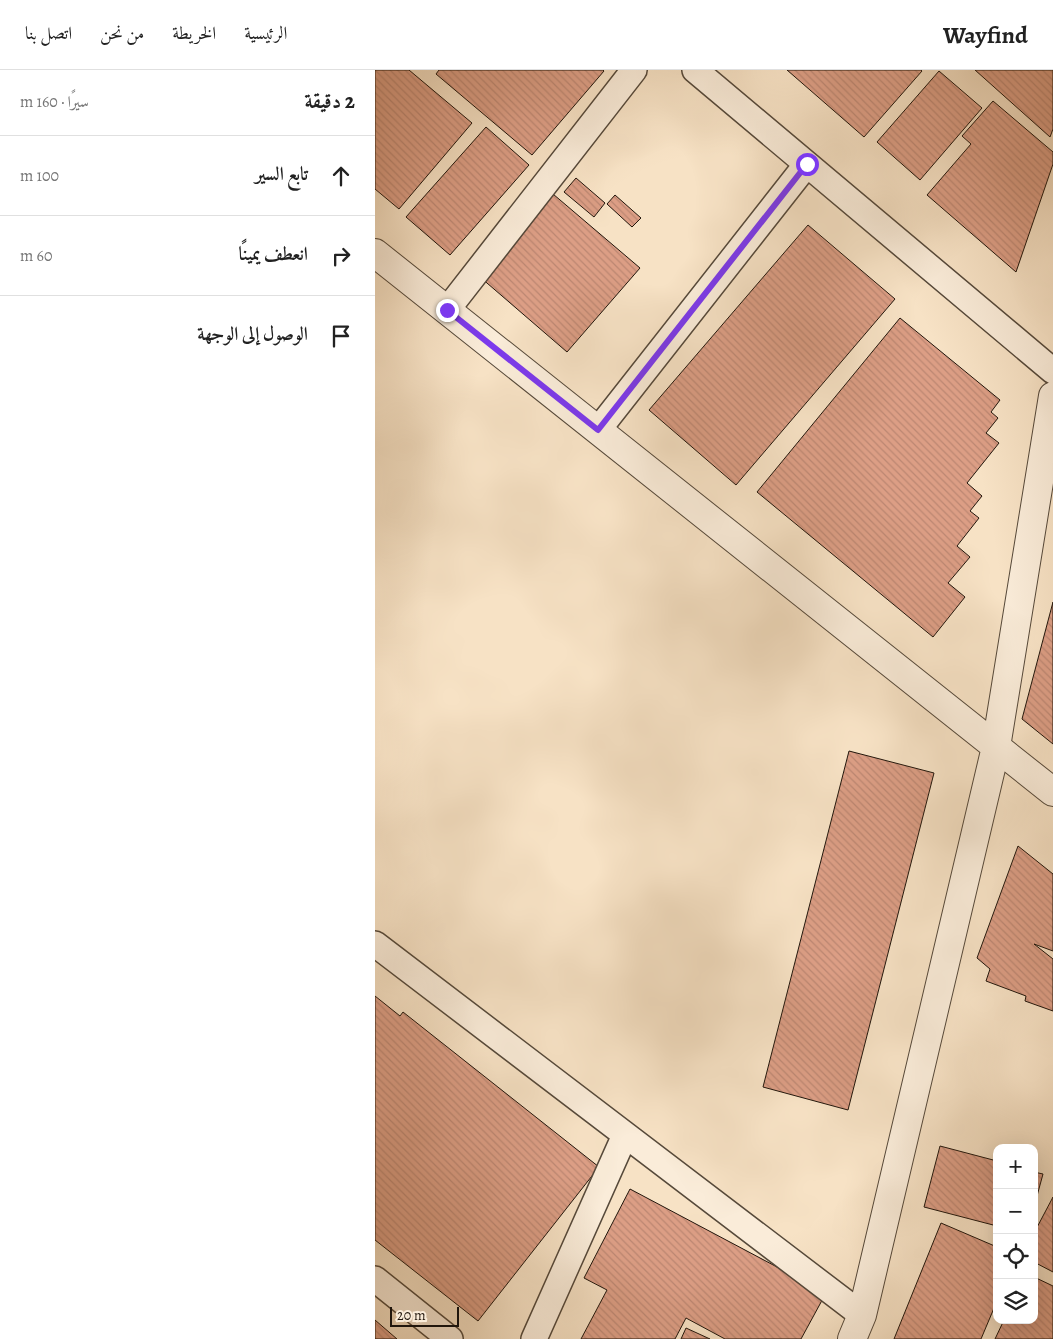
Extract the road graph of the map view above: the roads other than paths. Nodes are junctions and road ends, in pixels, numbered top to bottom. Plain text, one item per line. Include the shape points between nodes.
1 (634, 70) edge
2 (695, 70) edge
3 (807, 164) junction
4 (375, 252) edge
5 (447, 310) junction
6 (1053, 371) edge
7 (1053, 396) edge
8 (598, 430) junction
9 (996, 747) junction
10 (1053, 792) edge
11 (375, 944) edge
12 (625, 1135) junction
13 (375, 1280) edge
14 (857, 1327) edge
15 (450, 1339) edge
16 (535, 1339) edge

1 - 5 street
2 - 3 street
3 - 6 street
3 - 8 street
4 - 5 street
5 - 8 street
7 - 9 street
8 - 9 street
9 - 10 street
9 - 14 street
11 - 12 street
12 - 14 street
12 - 16 street
13 - 15 street

